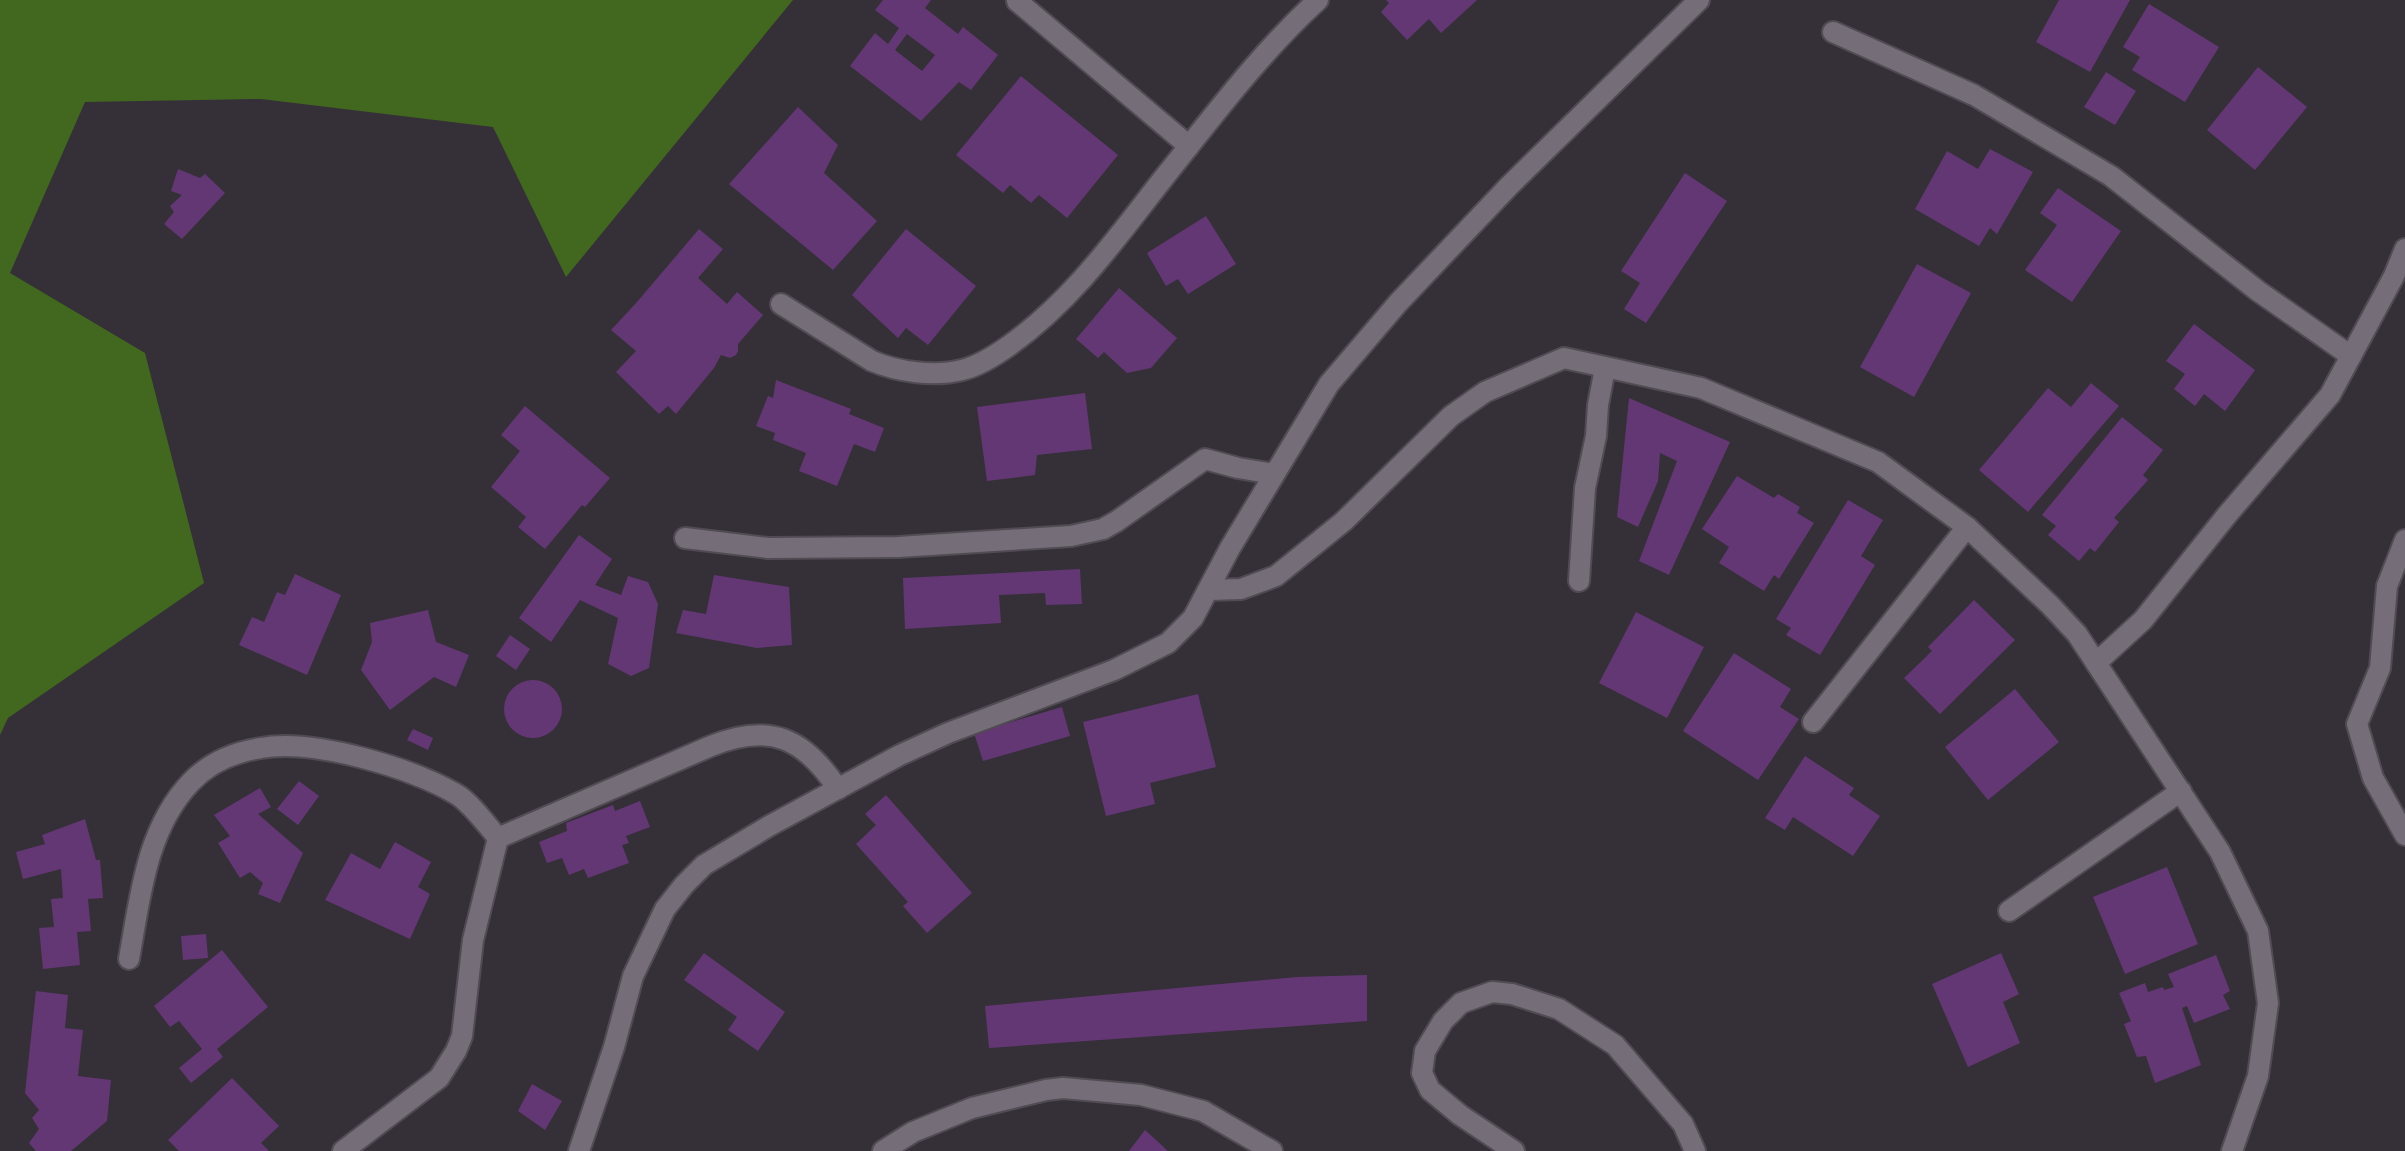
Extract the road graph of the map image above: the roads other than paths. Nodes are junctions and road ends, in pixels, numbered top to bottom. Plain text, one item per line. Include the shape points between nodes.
1 (1318, 0) edge
2 (1699, 0) edge
3 (1017, 1) edge
4 (1833, 32) dead end
5 (1189, 146) junction
6 (2405, 249) edge
7 (781, 304) dead end
8 (2351, 356) junction
9 (1605, 368) junction
10 (1274, 474) junction
11 (1967, 527) junction
12 (685, 538) dead end
13 (2405, 540) edge
14 (1579, 581) dead end
15 (1208, 590) junction
16 (2096, 663) junction
17 (1813, 722) dead end
18 (838, 789) junction
19 (2181, 791) junction
20 (2405, 835) edge
21 (498, 838) junction
22 (2009, 911) dead end
23 (129, 959) dead end
24 (343, 1151) edge
25 (579, 1151) edge
26 (883, 1151) edge
27 (1272, 1151) edge
28 (1514, 1151) edge
29 (1695, 1151) edge
30 (2232, 1151) edge

1 - 5 street
2 - 10 street via 1398,303 1329,384
3 - 5 street
4 - 8 street via 1974,95 2111,176
5 - 7 street via 1088,276 1030,331 963,370 885,367
6 - 8 street
8 - 16 street via 2330,395 2143,620
9 - 11 street via 1701,388 1878,462
9 - 14 street via 1585,488
9 - 15 street via 1564,358 1485,392 1451,416 1344,521 1276,576 1241,589
10 - 12 street via 1205,459 1117,521 1071,536 768,548
10 - 15 street
11 - 16 street via 2050,605
11 - 17 street
13 - 20 street via 2387,586 2380,668 2357,724 2373,778
15 - 18 street via 1193,618 1168,643 1114,670 948,733
16 - 19 street
18 - 21 street via 824,768 789,739 742,737
18 - 25 street via 704,865 665,909 633,976
19 - 22 street
19 - 30 street via 2220,852 2258,931 2268,1003 2258,1076
21 - 23 street via 459,795 402,770 337,752 287,746 239,753 191,782 163,823 146,866
21 - 24 street via 473,940 456,1051 439,1078
26 - 27 street via 913,1132 972,1108 1063,1088 1126,1093 1187,1106
28 - 29 street via 1430,1090 1422,1073 1425,1051 1436,1031 1461,1003 1492,992 1559,1009 1615,1045 1683,1124

